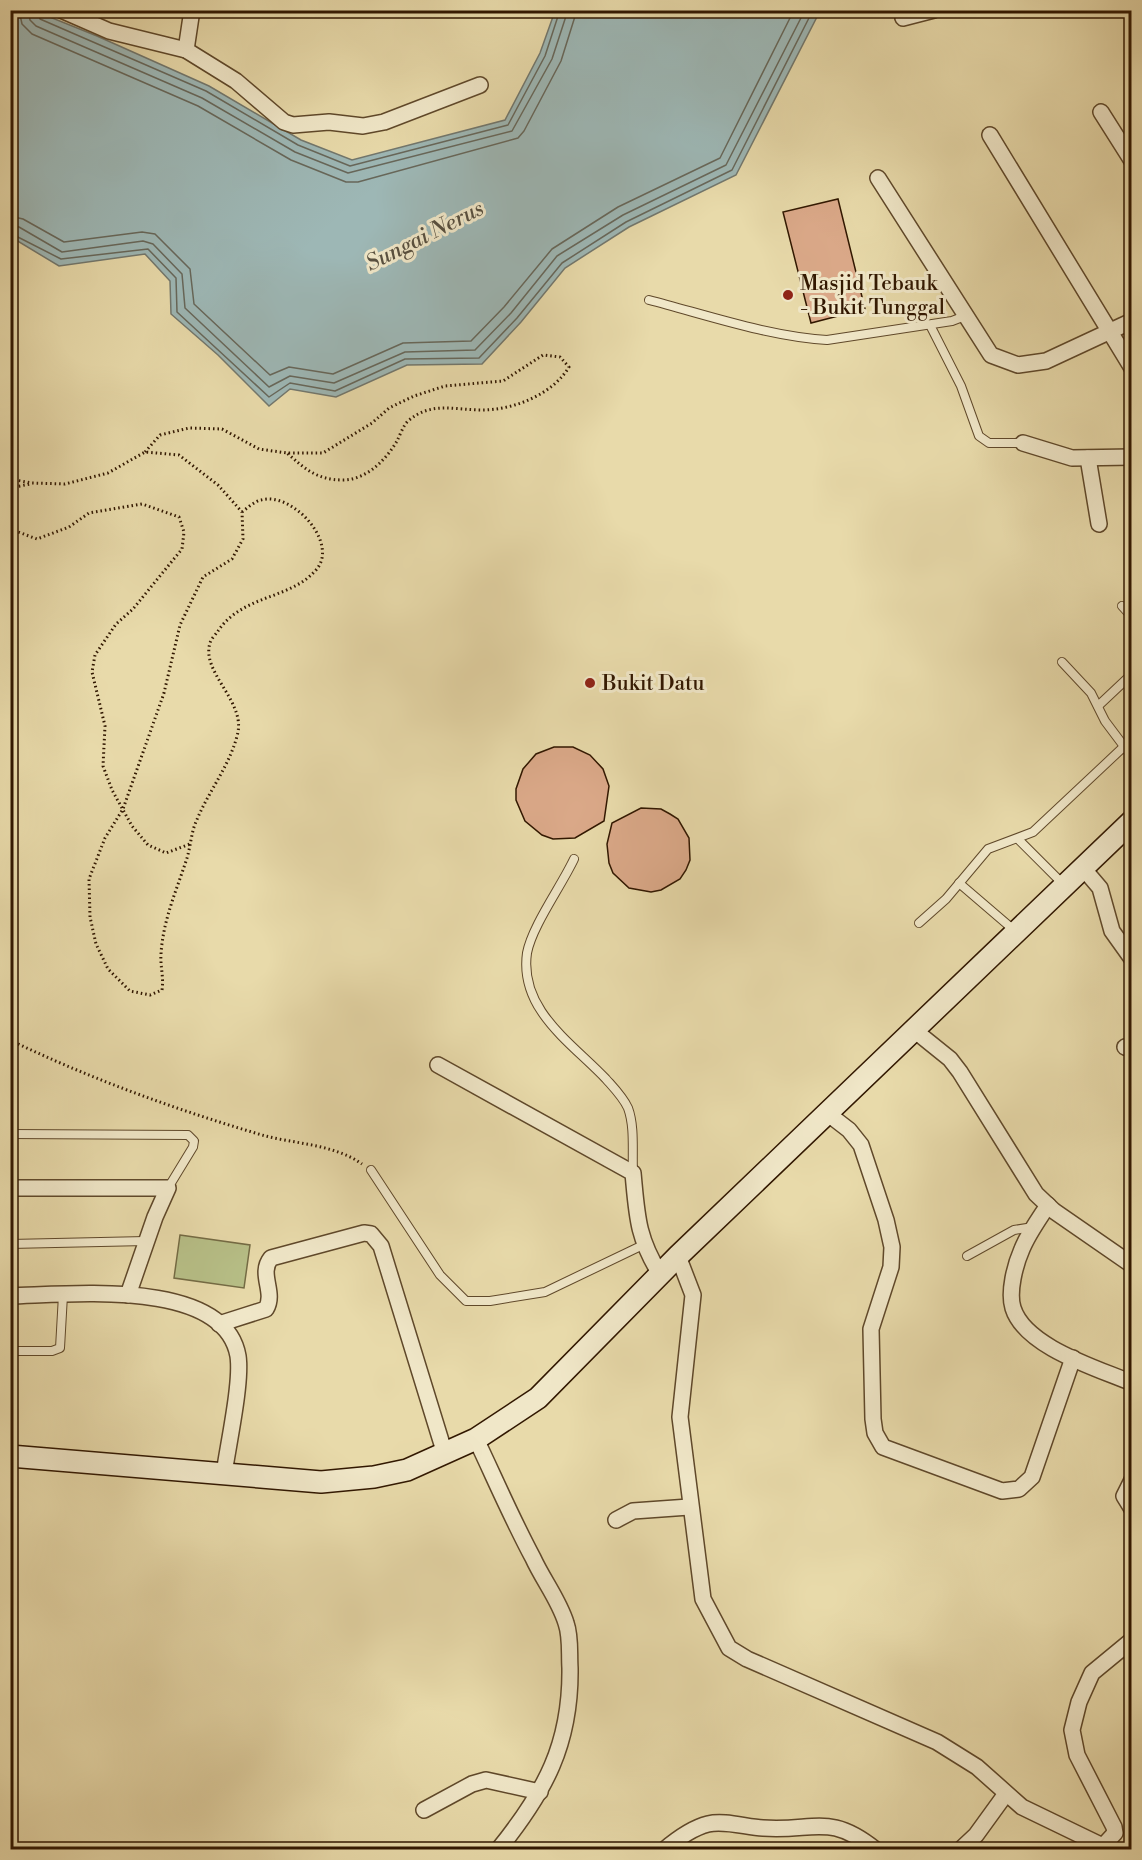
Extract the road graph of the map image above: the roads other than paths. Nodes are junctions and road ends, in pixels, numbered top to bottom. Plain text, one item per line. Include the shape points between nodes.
1 (61, 10) edge
2 (192, 10) edge
3 (934, 10) edge
4 (903, 18) dead end
5 (186, 50) junction
6 (480, 85) dead end
7 (1101, 112) dead end
8 (990, 135) dead end
9 (1131, 161) edge
10 (878, 178) dead end
11 (649, 300) dead end
12 (965, 316) junction
13 (1131, 321) edge
14 (930, 325) junction
15 (1110, 333) junction
16 (1131, 368) edge
17 (1023, 443) joint
18 (1131, 457) edge
19 (1088, 458) junction
20 (1099, 524) dead end
21 (1122, 606) dead end
22 (1131, 616) edge
23 (1062, 662) dead end
24 (1131, 674) edge
25 (1098, 706) junction
26 (1131, 739) edge
27 (1123, 747) junction
28 (1131, 757) edge
29 (1131, 821) edge
30 (1018, 838) junction
31 (574, 859) dead end
32 (1083, 868) junction
33 (959, 883) junction
34 (1064, 886) junction
35 (919, 923) dead end
36 (1016, 932) junction
37 (1131, 959) edge
38 (914, 1030) junction
39 (438, 1065) dead end
40 (827, 1113) junction
41 (10, 1134) edge
42 (370, 1170) road end
43 (633, 1173) junction
44 (10, 1188) edge
45 (168, 1188) junction
46 (1047, 1205) junction
47 (1034, 1227) junction
48 (146, 1241) junction
49 (10, 1244) edge
50 (643, 1245) junction
51 (678, 1256) junction
52 (967, 1256) dead end
53 (1131, 1265) edge
54 (660, 1274) junction
55 (63, 1295) junction
56 (128, 1295) junction
57 (10, 1296) edge
58 (219, 1324) junction
59 (10, 1351) edge
60 (1074, 1358) junction
61 (1131, 1383) edge
62 (477, 1439) junction
63 (445, 1455) junction
64 (10, 1456) edge
65 (224, 1474) junction
66 (1131, 1480) edge
67 (690, 1507) junction
68 (1131, 1509) edge
69 (616, 1520) dead end
70 (1131, 1640) edge
71 (540, 1792) junction
72 (1005, 1795) junction
73 (424, 1810) dead end
74 (508, 1843) edge
75 (1107, 1848) edge
76 (498, 1850) edge
77 (664, 1850) edge
78 (876, 1850) edge
79 (960, 1850) edge

1 - 5 street via 109,31
2 - 5 street
3 - 4 street
5 - 6 street via 236,81 284,122 293,125 329,122 363,126 384,122
7 - 9 street
8 - 15 street
10 - 12 street
11 - 14 lane via 807,339 827,340
12 - 14 lane
12 - 15 street via 991,355 1018,365 1046,361
13 - 15 street
14 - 17 lane via 961,386 979,436 989,443
15 - 16 street
17 - 19 street via 1072,458
18 - 19 street
19 - 20 street
21 - 22 lane
23 - 25 lane
24 - 25 lane
25 - 27 lane
26 - 27 lane
27 - 28 lane
27 - 30 lane via 1033,831
29 - 32 street
30 - 33 lane via 988,849
30 - 34 lane
31 - 43 lane via 530,944 527,976 532,994 553,1029 589,1061 622,1099 631,1123
32 - 34 street
32 - 37 street via 1100,888 1112,931
33 - 35 lane
33 - 36 lane
34 - 36 street
36 - 38 street
38 - 40 street
38 - 46 street via 960,1072 1018,1167
39 - 43 street
40 - 51 street
40 - 60 street via 861,1145 892,1247 891,1267 871,1329 873,1419 883,1447 1002,1491 1019,1489 1032,1477
41 - 45 lane via 188,1135 194,1141 193,1147
42 - 50 lane via 440,1275 466,1301 545,1293
43 - 50 street
44 - 45 street
45 - 48 street
46 - 47 street
46 - 53 street
47 - 52 lane via 1014,1230
47 - 60 street via 1018,1260 1012,1307 1025,1329
48 - 49 lane
48 - 56 street
50 - 54 street
51 - 54 street
51 - 67 street via 693,1295 680,1401
54 - 62 street via 538,1398
55 - 56 street
55 - 57 street
55 - 59 lane via 60,1348
56 - 58 street via 184,1304
58 - 63 street via 266,1309 270,1300 265,1268 271,1258 371,1234 381,1246
58 - 65 street via 234,1341 239,1365
60 - 61 street
62 - 63 street
62 - 71 street via 514,1523 567,1625 570,1687 566,1729
63 - 65 street via 374,1478 321,1482
64 - 65 street
66 - 68 street via 1124,1496
67 - 69 street via 633,1510
67 - 72 street via 703,1599 718,1632 735,1653 937,1742 977,1767
70 - 75 street via 1092,1673 1072,1730 1077,1755 1114,1827
71 - 73 street via 486,1780
71 - 74 street
72 - 75 street
72 - 79 street
74 - 76 street
77 - 78 street via 693,1829 711,1823 766,1829 830,1826 862,1838

